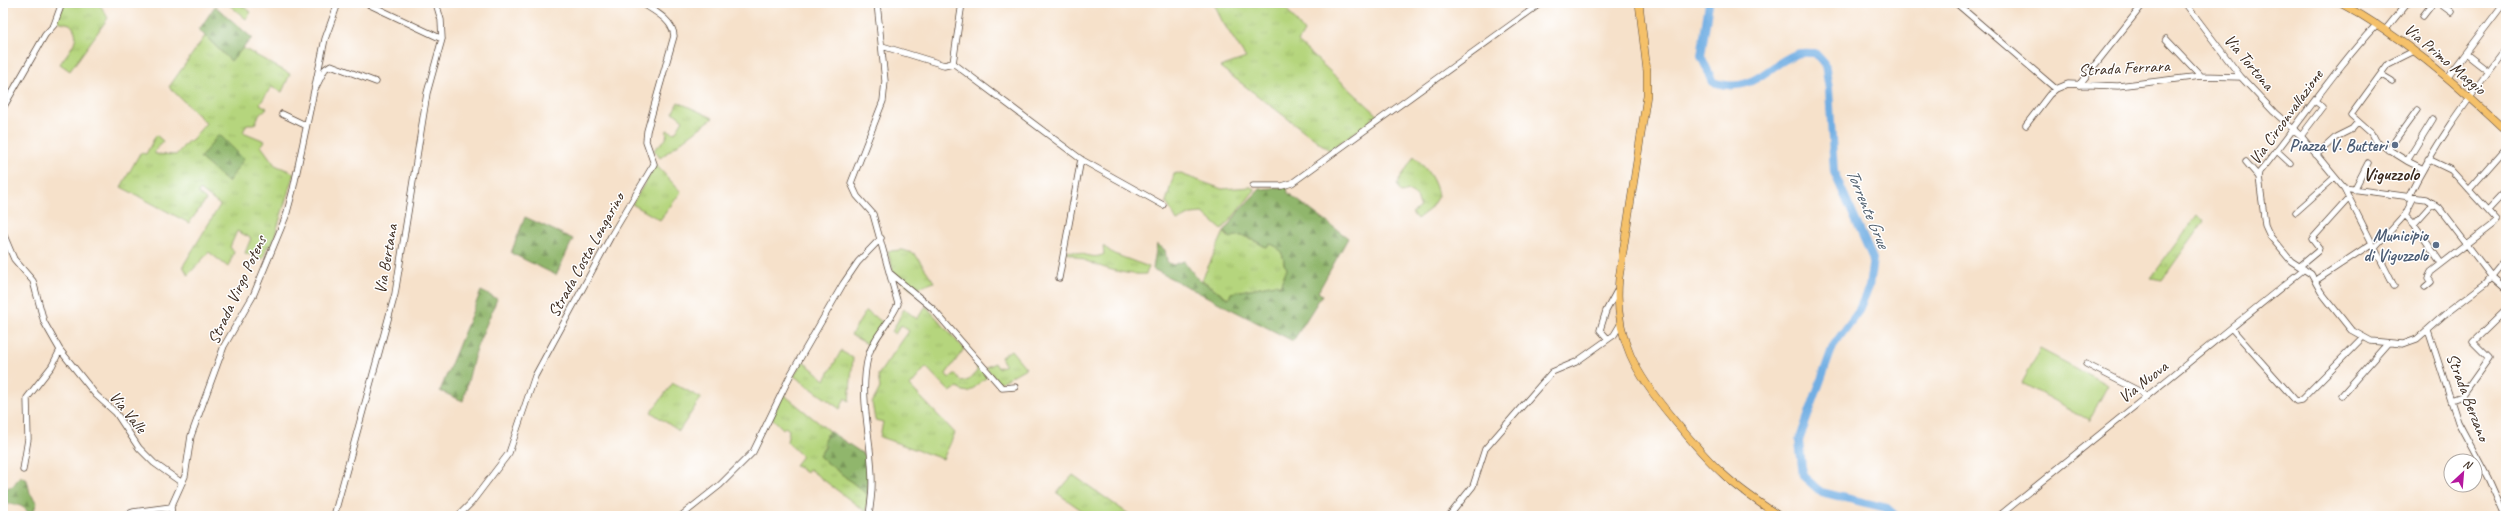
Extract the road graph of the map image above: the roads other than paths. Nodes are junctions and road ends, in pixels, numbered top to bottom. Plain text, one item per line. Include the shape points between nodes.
1 (62, 3) edge
2 (338, 3) edge
3 (366, 3) edge
4 (436, 3) edge
5 (642, 3) edge
6 (877, 3) edge
7 (962, 3) edge
8 (1541, 3) edge
9 (1638, 3) edge
10 (1956, 3) edge
11 (2144, 3) edge
12 (2185, 3) edge
13 (2340, 3) edge
14 (2433, 3) edge
15 (2439, 3) edge
16 (2504, 3) edge
17 (2404, 4) edge
18 (2451, 12) dead end
19 (2423, 16) dead end
20 (2377, 24) junction
21 (2386, 29) junction
22 (442, 39) junction
23 (2166, 40) dead end
24 (882, 46) junction
25 (2506, 49) edge
26 (2414, 51) junction
27 (2466, 54) junction
28 (953, 64) junction
29 (2489, 72) junction
30 (2202, 76) junction
31 (2382, 76) junction
32 (2241, 77) junction
33 (2448, 77) junction
34 (2392, 81) dead end
35 (376, 82) dead end
36 (2079, 85) junction
37 (2056, 89) junction
38 (312, 93) junction
39 (2469, 96) junction
40 (2315, 101) junction
41 (3, 108) edge
42 (2417, 110) dead end
43 (282, 114) dead end
44 (2433, 119) dead end
45 (2358, 122) junction
46 (305, 125) junction
47 (2026, 125) dead end
48 (2293, 130) junction
49 (2506, 131) edge
50 (2301, 136) junction
51 (2506, 148) edge
52 (2388, 150) junction
53 (2277, 151) junction
54 (2316, 154) junction
55 (1081, 159) junction
56 (2408, 159) junction
57 (2428, 159) junction
58 (2246, 162) dead end
59 (2290, 163) dead end
60 (2368, 163) dead end
61 (2422, 169) junction
62 (2259, 177) junction
63 (2334, 178) junction
64 (1254, 186) dead end
65 (2344, 188) junction
66 (2354, 190) junction
67 (2469, 190) junction
68 (2504, 193) dead end
69 (2349, 198) junction
70 (2410, 199) junction
71 (2432, 203) junction
72 (1163, 205) dead end
73 (2488, 210) junction
74 (2296, 212) dead end
75 (2405, 215) junction
76 (2414, 224) junction
77 (3, 233) edge
78 (881, 238) junction
79 (2372, 246) junction
80 (2467, 246) junction
81 (2506, 259) edge
82 (2441, 263) junction
83 (2302, 268) junction
84 (891, 273) junction
85 (2491, 276) junction
86 (1059, 278) dead end
87 (2315, 281) junction
88 (2394, 286) dead end
89 (2425, 287) dead end
90 (1618, 289) junction
91 (2506, 289) edge
92 (2506, 310) edge
93 (1620, 325) junction
94 (2232, 329) junction
95 (2428, 330) junction
96 (2362, 338) junction
97 (1608, 339) junction
98 (2387, 344) junction
99 (60, 350) junction
100 (2086, 364) dead end
101 (1015, 387) dead end
102 (2342, 395) dead end
103 (2146, 397) junction
104 (2451, 400) junction
105 (23, 470) dead end
106 (182, 483) junction
107 (171, 507) junction
108 (122, 516) edge
109 (172, 516) edge
110 (334, 516) edge
111 (458, 516) edge
112 (681, 516) edge
113 (869, 516) edge
114 (1449, 516) edge
115 (1779, 516) edge
116 (1999, 516) edge
117 (2505, 516) edge

1 - 41 street via 54,25 45,35
2 - 38 street, Strada Virgo Potens via 327,32
3 - 22 street
4 - 22 street, Via Bertana via 441,20
5 - 111 street, Strada Costa Longarino via 662,17 674,30 647,131 646,141 654,164 611,236 535,376 509,453 471,504
6 - 24 street
7 - 28 street
8 - 64 street via 1292,182 1282,186
9 - 90 main road via 1647,71 1647,95
10 - 37 street
11 - 36 street
12 - 32 street, Via Tortona
13 - 20 main road, Via Primo Maggio
14 - 19 street
15 - 18 street
16 - 27 street
17 - 21 street
20 - 21 main road, Via Primo Maggio
20 - 40 street, Via Circonvallazione via 2324,86
21 - 26 main road, Via Primo Maggio
22 - 110 street, Via Bertana via 427,93 390,316
23 - 30 street
24 - 28 street via 944,65
24 - 78 street via 885,82 883,101 851,183 857,196 873,214
25 - 29 street
26 - 31 street via 2388,64
26 - 33 main road, Via Primo Maggio
27 - 29 street
27 - 33 street
28 - 55 street
29 - 39 street
30 - 32 street, Strada Ferrara
30 - 36 street, Strada Ferrara via 2118,86
31 - 34 street
31 - 45 street via 2351,116
32 - 48 street, Via Tortona
33 - 39 main road, Via Primo Maggio
35 - 38 street via 331,65 325,69
36 - 37 street, Strada Ferrara via 2068,84
37 - 47 street, Strada Ferrara via 2040,105
38 - 46 street, Strada Virgo Potens
39 - 49 main road, Via Primo Maggio
39 - 57 street
40 - 48 street, Via Circonvallazione
40 - 50 street via 2322,107
42 - 52 street
43 - 46 street
44 - 56 street
45 - 52 street via 2371,133 2375,141
45 - 54 street
46 - 106 street, Strada Virgo Potens via 286,216 253,296 224,346 192,436
48 - 50 street, Via Tortona
48 - 53 street, Via Circonvallazione
50 - 54 street, Via Tortona
51 - 67 street
52 - 56 street
53 - 59 street
53 - 62 street, Via Circonvallazione
54 - 63 street, Via Tortona
55 - 72 street
55 - 86 street
56 - 61 street
57 - 61 street
57 - 67 street via 2451,170
58 - 62 street
60 - 66 street
61 - 70 street
62 - 83 street, Via Circonvallazione via 2265,225 2270,236 2291,261
63 - 65 street, Via Tortona
63 - 74 street
65 - 66 street
65 - 69 street, Via Tortona
66 - 70 street
67 - 73 street
68 - 73 street
69 - 79 street, Via Tortona
69 - 83 street, Via Nuova via 2312,239 2319,248 2318,251
70 - 71 street via 2426,199
70 - 75 street
71 - 76 street
71 - 80 street via 2439,208
73 - 80 street via 2497,221
75 - 76 street
75 - 79 street
76 - 82 street
77 - 99 street, Via Valle via 14,259 32,281 44,322
78 - 84 street
78 - 112 street via 858,262 842,284 791,374 753,452 720,485
79 - 87 street
79 - 88 street, Via Tortona
80 - 82 street
80 - 85 street
81 - 85 street, Via Circonvallazione
82 - 89 street via 2430,274 2430,282
83 - 87 street, Via Circonvallazione
83 - 94 street, Via Nuova
84 - 101 street via 932,308 1002,388
84 - 113 street via 898,304 871,347 865,372 864,394 872,485
85 - 91 street
85 - 95 street, Via Circonvallazione via 2486,283
87 - 96 street, Via Circonvallazione via 2351,330
90 - 93 main road
90 - 97 street via 1606,311 1600,330
92 - 104 street via 2473,342 2489,358 2462,396
93 - 97 street
93 - 115 main road via 1627,351 1651,392 1709,461 1736,485
94 - 96 street via 2296,401 2300,400
94 - 103 street, Via Nuova
95 - 98 street, Via Circonvallazione via 2417,340 2403,344
95 - 104 street, Strada Berzano
96 - 98 street, Via Circonvallazione
97 - 114 street via 1576,362 1552,372 1485,449 1473,486
98 - 102 street
99 - 105 street via 52,366 27,398 28,439
99 - 106 street, Via Valle via 96,395 116,413 139,448 154,463
100 - 103 street
103 - 116 street, Via Nuova
104 - 117 street, Strada Berzano via 2463,434 2488,478
106 - 107 street, Strada Virgo Potens
107 - 108 street
107 - 109 street

